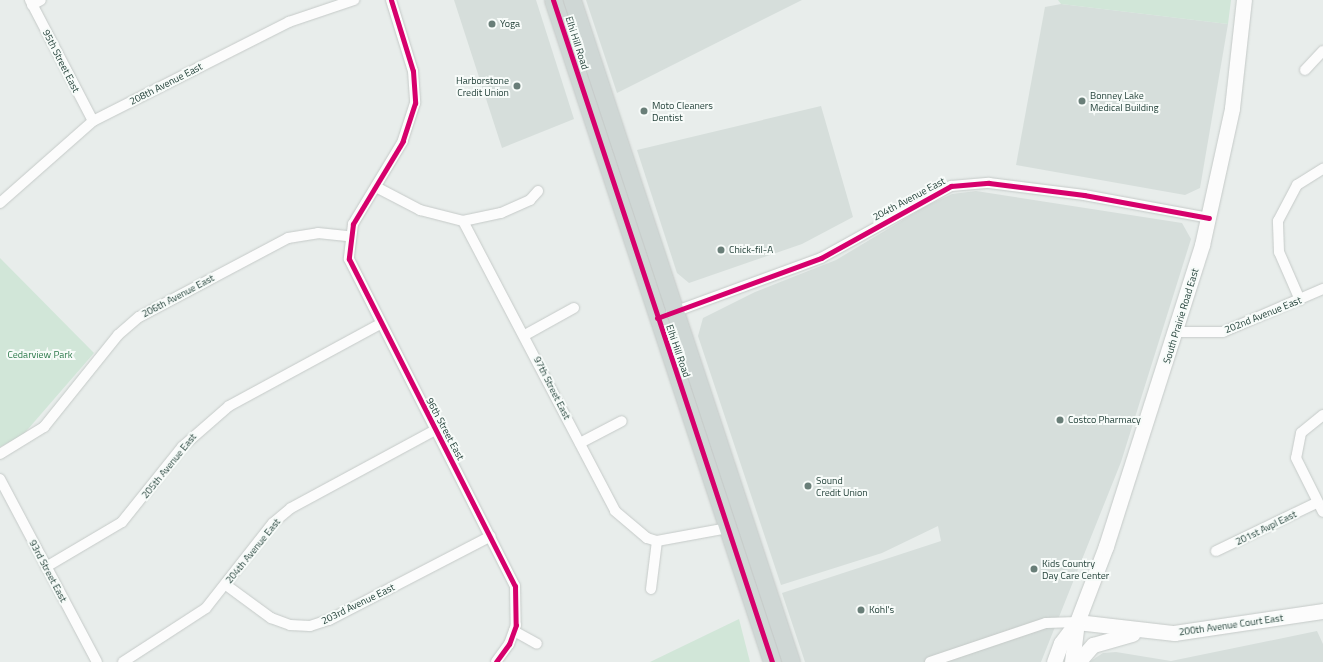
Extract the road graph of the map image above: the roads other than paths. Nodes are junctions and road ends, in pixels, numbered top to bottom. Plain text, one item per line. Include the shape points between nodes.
1 (354, 0) edge
2 (391, 0) edge
3 (553, 0) edge
4 (572, 0) edge
5 (1244, 0) edge
6 (35, 2) edge
7 (1323, 51) edge
8 (1305, 70) dead end
9 (93, 121) junction
10 (1323, 169) edge
11 (376, 187) junction
12 (538, 191) dead end
13 (2, 197) edge
14 (1209, 218) junction
15 (463, 221) junction
16 (349, 236) junction
17 (1323, 289) edge
18 (1300, 300) junction
19 (574, 308) dead end
20 (675, 311) junction
21 (657, 318) junction
22 (380, 324) junction
23 (1177, 332) junction
24 (525, 335) junction
25 (1323, 415) edge
26 (622, 421) dead end
27 (436, 430) junction
28 (580, 443) junction
29 (0, 454) edge
30 (0, 479) edge
31 (1316, 503) junction
32 (1323, 512) edge
33 (728, 528) junction
34 (491, 536) junction
35 (657, 541) junction
36 (1216, 552) dead end
37 (46, 567) junction
38 (226, 585) junction
39 (651, 589) dead end
40 (1323, 611) edge
41 (1077, 622) junction
42 (514, 631) junction
43 (1141, 631) junction
44 (537, 644) dead end
45 (97, 662) edge
46 (123, 662) edge
47 (496, 662) edge
48 (772, 662) edge
49 (791, 662) edge
50 (930, 662) edge
51 (1054, 662) edge
52 (1072, 662) edge
53 (1078, 662) edge

1 - 9 street, 208th Avenue East via 289,22
2 - 11 street via 413,71 415,103 407,133
3 - 21 main road, Elhi Hill Road
4 - 20 main road, Elhi Hill Road
5 - 14 main road, South Prairie Road East via 1232,108
6 - 9 street, 95th Street East
7 - 8 street
9 - 13 street, 208th Avenue East
10 - 18 street via 1297,185 1278,222 1279,252
11 - 15 street via 420,210
11 - 16 street
12 - 15 street via 512,209 474,221
14 - 20 street, 204th Avenue East via 1060,192 989,183 951,186 822,258
14 - 23 main road, South Prairie Road East
15 - 24 street, 97th Street East
16 - 22 street, 96th Street East via 350,264
16 - 29 street, 206th Avenue East via 318,233 288,238 139,317 118,335 44,427
17 - 18 street, 202nd Avenue East
18 - 23 street, 202nd Avenue East via 1223,332
19 - 24 street
20 - 21 street, 204th Avenue East
20 - 49 main road, Elhi Hill Road
21 - 33 main road, Elhi Hill Road
22 - 27 street, 96th Street East
22 - 37 street, 205th Avenue East via 229,406 182,447 122,522
23 - 41 main road, South Prairie Road East
24 - 28 street, 97th Street East
25 - 31 street via 1310,422 1298,440 1298,466
26 - 28 street
27 - 34 street, 96th Street East
27 - 38 street, 204th Avenue East via 291,508 269,528
28 - 35 street, 97th Street East via 615,511 647,538
30 - 37 street, 93rd Street East
31 - 32 street
31 - 36 street, 201st Avpl East
33 - 35 street
33 - 48 main road, Elhi Hill Road
34 - 38 street, 203rd Avenue East via 329,620 310,626 290,625 271,618
34 - 42 street, 96th Street East via 515,586 518,612
35 - 39 street
37 - 45 street, 93rd Street East
38 - 46 street, 204th Avenue East via 206,608
40 - 43 main road, 200th Avenue Court East via 1201,631
41 - 43 main road, 200th Avenue Court East
41 - 50 street, 200th Avenue Court East via 1046,623
41 - 51 main road, South Prairie Road East via 1061,643
41 - 52 main road, South Prairie Road East
42 - 44 street
42 - 47 street
43 - 53 main road via 1092,645

